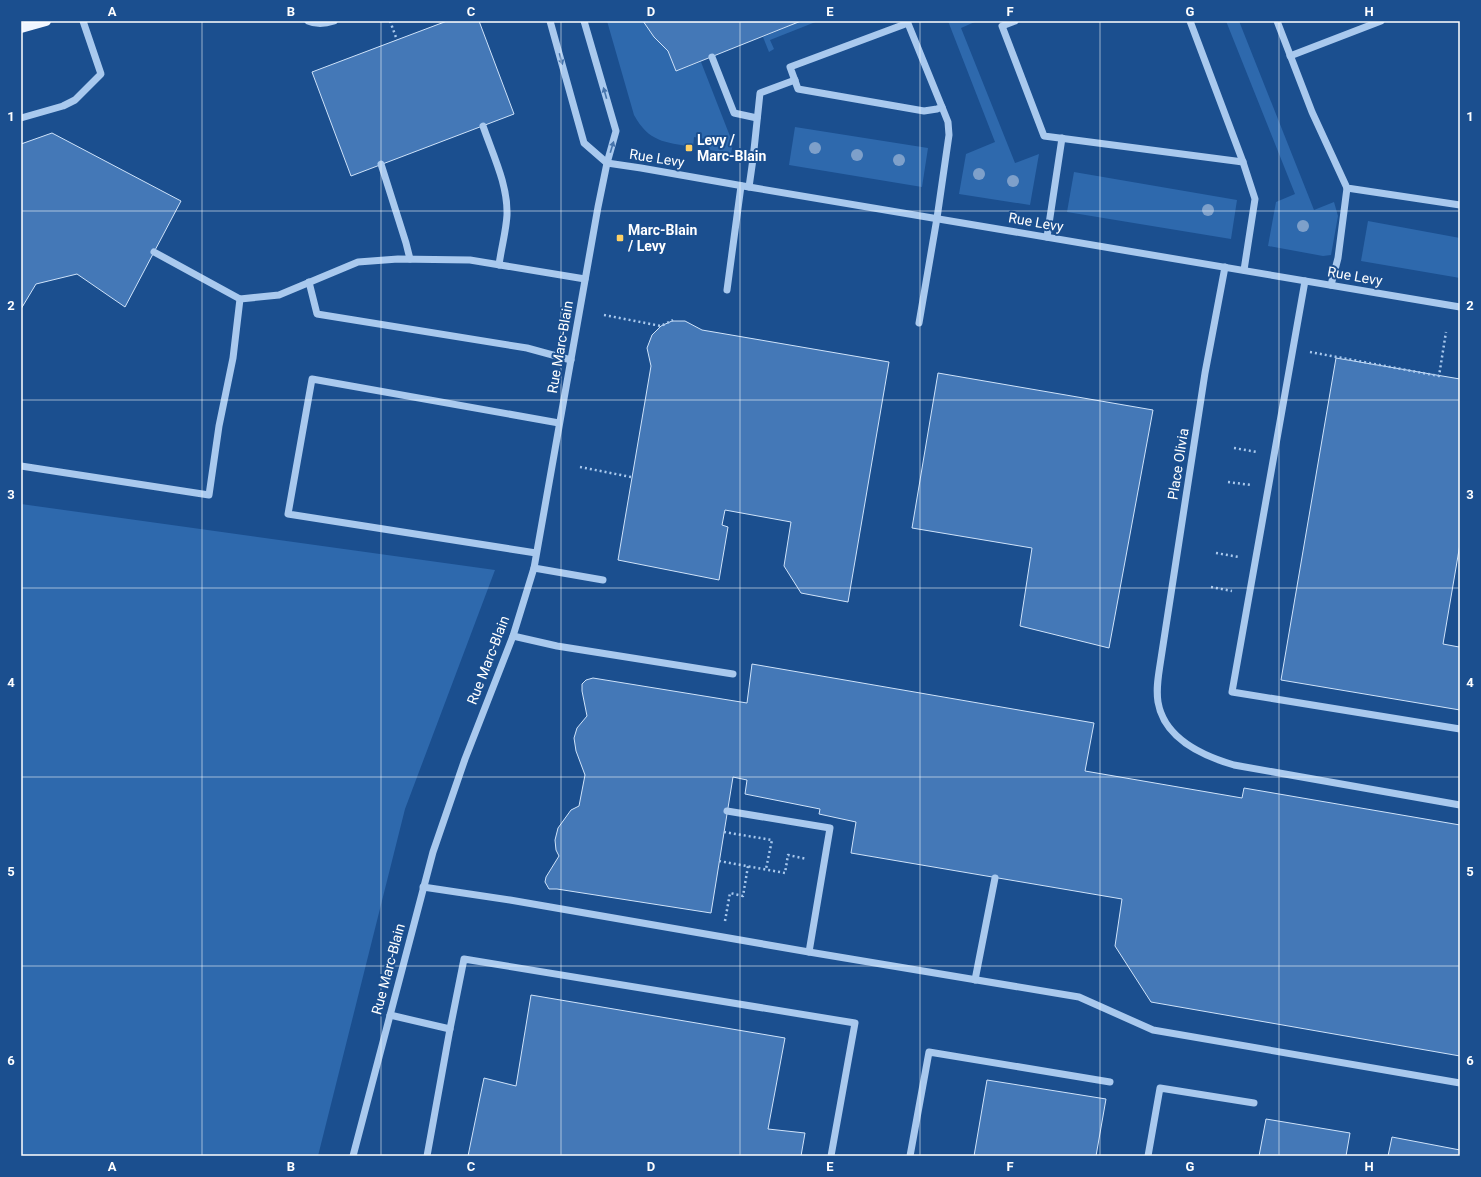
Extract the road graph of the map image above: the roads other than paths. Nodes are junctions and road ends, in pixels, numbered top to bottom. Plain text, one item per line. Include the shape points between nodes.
1 (46, 21) edge
2 (83, 21) edge
3 (308, 21) edge
4 (334, 21) edge
5 (550, 21) edge
6 (584, 21) edge
7 (1016, 21) edge
8 (1190, 21) edge
9 (1277, 21) edge
10 (1381, 21) edge
11 (908, 22) edge
12 (21, 28) edge
13 (1290, 56) junction
14 (712, 57) dead end
15 (795, 80) junction
16 (942, 107) junction
17 (21, 118) edge
18 (758, 118) junction
19 (483, 126) dead end
20 (1062, 138) junction
21 (1243, 162) junction
22 (606, 163) junction
23 (381, 164) dead end
24 (741, 186) junction
25 (749, 187) junction
26 (1347, 188) junction
27 (1460, 205) edge
28 (937, 218) junction
29 (1047, 237) junction
30 (154, 252) dead end
31 (410, 259) junction
32 (499, 265) junction
33 (1225, 267) junction
34 (1244, 270) junction
35 (585, 279) junction
36 (1305, 281) junction
37 (309, 282) junction
38 (1331, 285) junction
39 (727, 290) dead end
40 (240, 299) junction
41 (1460, 307) edge
42 (919, 323) dead end
43 (571, 360) junction
44 (559, 423) junction
45 (21, 466) edge
46 (536, 553) junction
47 (534, 568) junction
48 (603, 580) dead end
49 (513, 636) junction
50 (733, 674) dead end
51 (1460, 729) edge
52 (1460, 805) edge
53 (727, 811) dead end
54 (995, 878) dead end
55 (423, 888) junction
56 (809, 952) junction
57 (975, 980) junction
58 (390, 1015) junction
59 (450, 1029) junction
60 (1110, 1082) dead end
61 (1460, 1083) edge
62 (1254, 1103) dead end
63 (354, 1156) edge
64 (427, 1156) edge
65 (832, 1156) edge
66 (910, 1156) edge
67 (1148, 1156) edge

1 - 12 main road
2 - 17 street via 101,74 75,100
3 - 4 street via 322,24
5 -> 22 street via 584,143
22 -> 6 street, Rue Marc-Blain via 616,131
7 - 20 street via 1002,26 1044,136
8 - 21 street
9 - 13 street
10 - 13 street
11 - 15 street via 790,67
11 - 16 street
13 - 26 street via 1312,112
14 - 18 street via 734,113
15 - 16 street via 798,89 924,111
15 - 18 street via 760,93
16 - 28 street via 948,122 949,135
18 - 25 street
19 - 32 street via 506,199 507,216
20 - 21 street
20 - 29 street
21 - 34 street via 1255,199
22 - 24 street, Rue Levy
22 - 35 street, Rue Marc-Blain
23 - 31 street
24 - 25 street, Rue Levy
24 - 39 street
25 - 28 street, Rue Levy
26 - 27 street
26 - 38 street via 1338,258
28 - 29 street, Rue Levy
28 - 42 street
29 - 33 street, Rue Levy
30 - 40 street
31 - 32 street via 470,260
31 - 37 street via 358,262
32 - 35 street
33 - 34 street, Rue Levy
33 - 52 street, Place Olivia via 1205,373 1160,665 1158,703 1169,726 1179,737 1216,760
34 - 36 street, Rue Levy
35 - 43 street, Rue Marc-Blain
36 - 38 street, Rue Levy
36 - 51 street via 1232,692
37 - 40 street via 279,295
37 - 43 street via 317,314 527,348
38 - 41 street, Rue Levy
40 - 45 street via 233,358 219,426 209,495
43 - 44 street, Rue Marc-Blain
44 - 46 street, Rue Marc-Blain
44 - 46 street via 312,379 288,514
46 - 47 street, Rue Marc-Blain
47 - 48 street
47 - 49 street, Rue Marc-Blain
49 - 50 street via 556,646
49 - 55 street, Rue Marc-Blain via 465,759
53 - 56 street via 830,828
54 - 57 street
55 - 56 street via 518,901
55 - 58 street, Rue Marc-Blain
56 - 57 street
57 - 61 street via 1079,997 1153,1030
58 - 59 street
58 - 63 street, Rue Marc-Blain
59 - 64 street
59 - 65 street via 464,959 855,1023
60 - 66 street via 929,1052
62 - 67 street via 1160,1088

